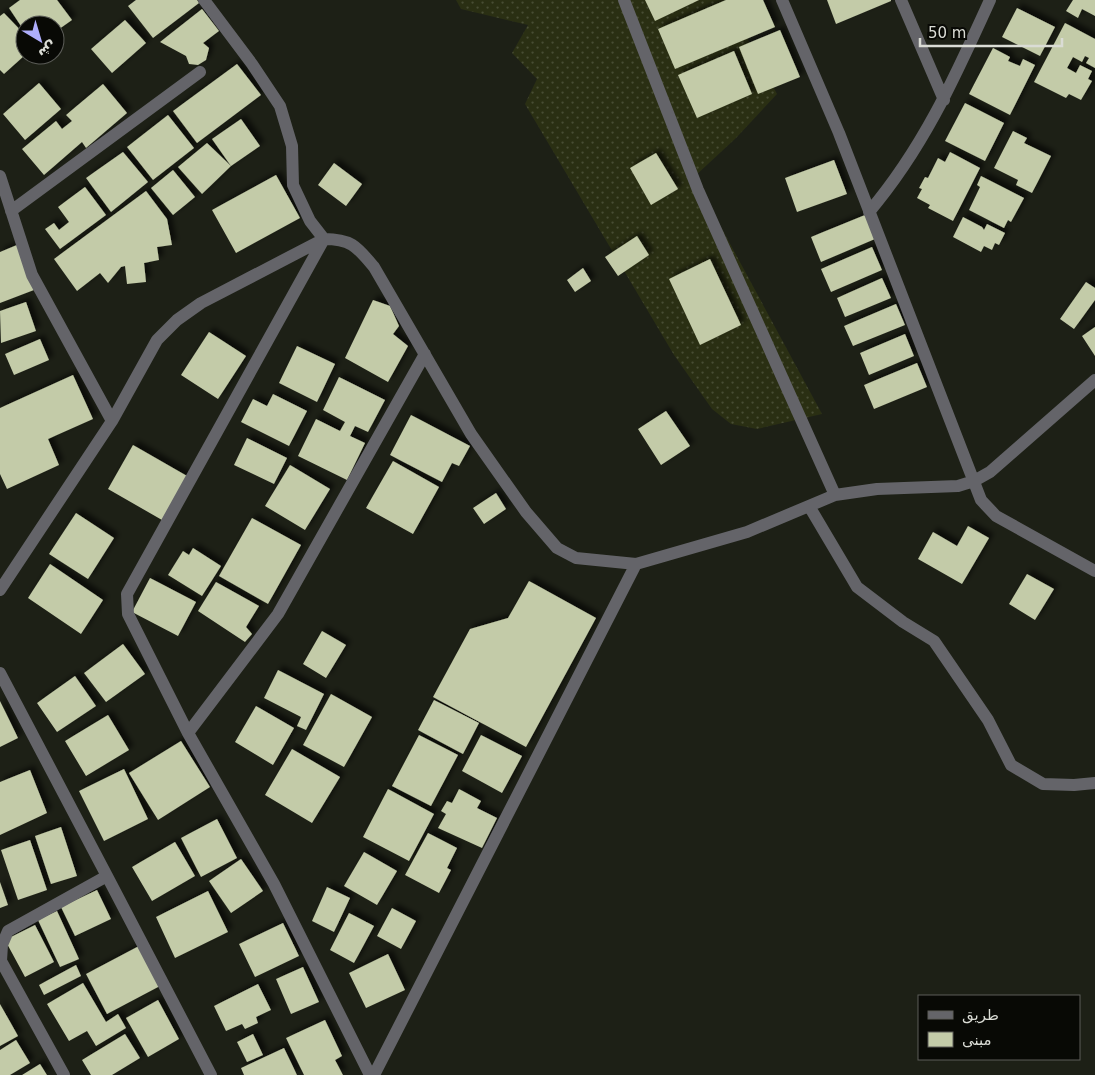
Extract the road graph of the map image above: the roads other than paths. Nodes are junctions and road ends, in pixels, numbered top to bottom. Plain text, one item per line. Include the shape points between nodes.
1 (204, 0) edge
2 (624, 0) edge
3 (782, 0) edge
4 (900, 0) edge
5 (990, 0) edge
6 (200, 72) dead end
7 (944, 100) junction
8 (0, 176) edge
9 (11, 211) junction
10 (869, 212) junction
11 (324, 239) junction
12 (425, 354) junction
13 (1095, 380) edge
14 (112, 421) junction
15 (974, 481) junction
16 (835, 495) junction
17 (809, 506) junction
18 (636, 564) junction
19 (1095, 570) edge
20 (1, 583) edge
21 (0, 673) edge
22 (188, 733) junction
23 (1095, 783) edge
24 (107, 876) junction
25 (64, 1075) edge
26 (211, 1075) edge
27 (370, 1075) edge
28 (374, 1075) edge

1 - 11 street via 280,106 292,146 293,185 310,220
2 - 16 street via 698,190
3 - 10 street
4 - 7 street
5 - 7 street
6 - 9 street
7 - 10 street via 892,185
8 - 9 street
9 - 14 street via 32,275
10 - 15 street
11 - 12 street via 342,239 355,245 374,267
11 - 14 street via 201,303 177,320 157,340
11 - 22 street via 127,594 128,614
12 - 18 street via 471,434 526,512 557,548 576,558
12 - 22 street via 278,614
13 - 15 street via 990,472
14 - 20 street
15 - 16 street via 958,486 877,489
15 - 19 street via 981,500 996,516
16 - 17 street
17 - 18 street via 748,532
17 - 23 street via 857,587 934,641 988,720 1011,764 1043,784 1074,786
18 - 28 street
21 - 24 street
22 - 27 street via 274,884
24 - 25 street via 8,931 2,945 1,961
24 - 26 street

